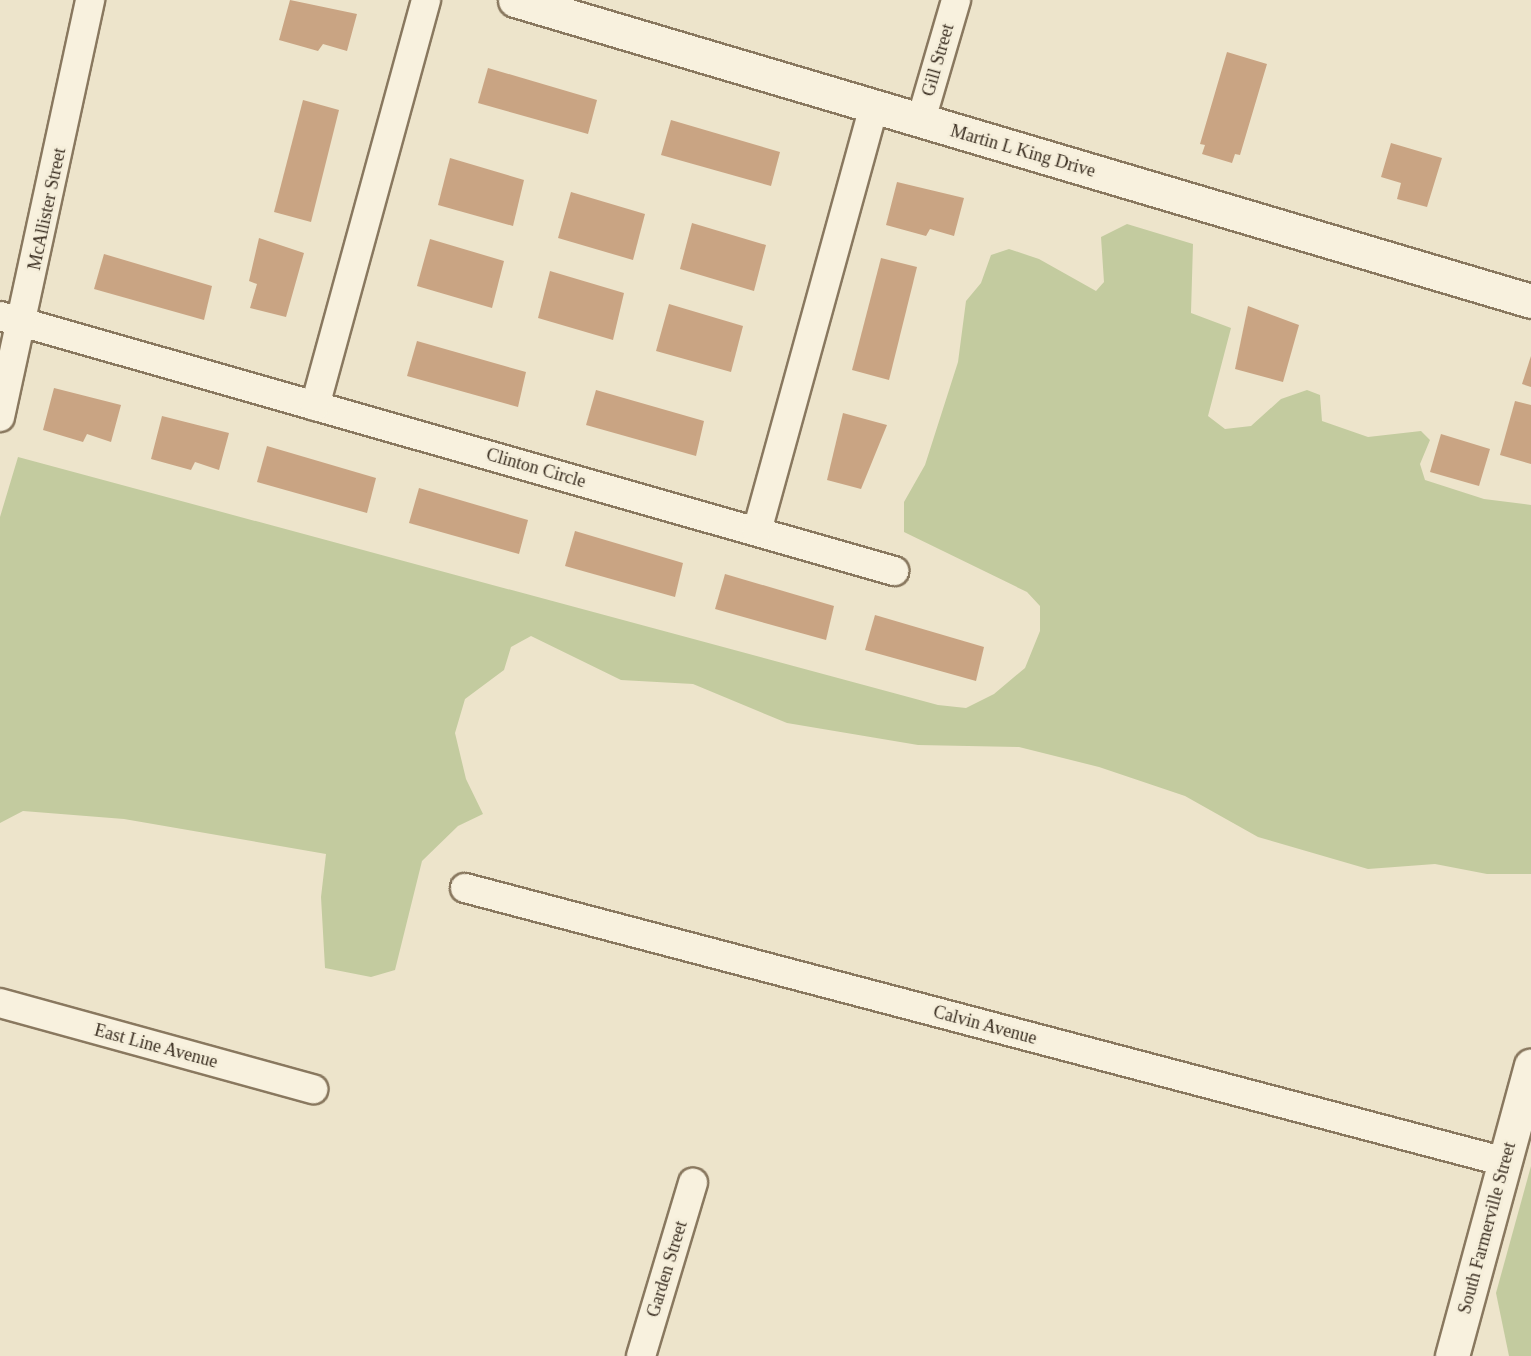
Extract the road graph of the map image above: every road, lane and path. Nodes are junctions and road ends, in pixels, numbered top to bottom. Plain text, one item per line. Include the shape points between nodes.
1 (90, 0) edge
2 (426, 0) edge
3 (515, 0) edge
4 (956, 0) edge
5 (874, 107) junction
6 (921, 120) junction
7 (1531, 301) edge
8 (12, 320) edge
9 (315, 406) junction
10 (0, 417) edge
11 (758, 531) junction
12 (894, 571) dead end
13 (465, 888) dead end
14 (0, 1003) edge
15 (1531, 1066) edge
16 (313, 1089) dead end
17 (1506, 1162) junction
18 (693, 1183) dead end
19 (641, 1356) edge
20 (1452, 1356) edge

1 - 8 street, McAllister Street
2 - 9 street
3 - 5 main road, Martin L King Drive
4 - 6 street, Gill Street
5 - 6 main road, Martin L King Drive
5 - 11 street
6 - 7 main road, Martin L King Drive
8 - 9 street, Clinton Circle
8 - 10 street, McAllister Street
9 - 11 street, Clinton Circle
11 - 12 street, Clinton Circle
13 - 17 street, Calvin Avenue
14 - 16 street, East Line Avenue
15 - 17 main road, South Farmerville Street
17 - 20 main road, South Farmerville Street
18 - 19 street, Garden Street

